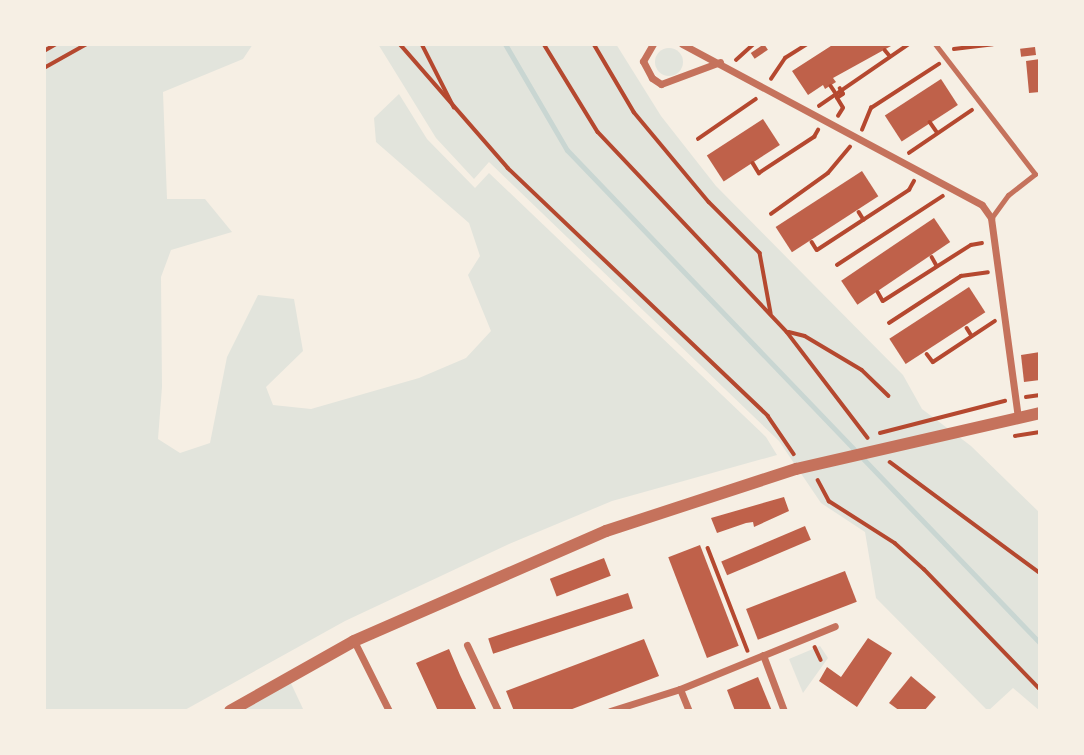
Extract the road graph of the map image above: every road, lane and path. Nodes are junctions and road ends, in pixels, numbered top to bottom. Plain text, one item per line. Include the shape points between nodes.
1 (56, 44) edge
2 (87, 44) edge
3 (400, 44) edge
4 (422, 44) edge
5 (544, 44) edge
6 (594, 44) edge
7 (653, 44) edge
8 (681, 44) edge
9 (752, 44) edge
10 (909, 44) edge
11 (935, 44) edge
12 (993, 44) edge
13 (885, 50) dead end
14 (940, 50) junction
15 (44, 51) edge
16 (890, 56) junction
17 (720, 62) junction
18 (44, 68) edge
19 (731, 68) junction
20 (831, 86) dead end
21 (840, 89) junction
22 (835, 93) junction
23 (983, 103) junction
24 (456, 112) junction
25 (814, 113) junction
26 (824, 119) junction
27 (930, 122) dead end
28 (834, 124) junction
29 (937, 132) junction
30 (905, 162) junction
31 (752, 163) dead end
32 (919, 170) junction
33 (952, 187) junction
34 (859, 212) dead end
35 (991, 218) junction
36 (864, 220) junction
37 (994, 241) junction
38 (812, 242) dead end
39 (932, 257) dead end
40 (837, 265) dead end
41 (937, 266) junction
42 (997, 271) junction
43 (878, 292) dead end
44 (772, 315) junction
45 (1002, 316) junction
46 (889, 323) dead end
47 (967, 328) dead end
48 (787, 332) junction
49 (972, 336) junction
50 (927, 354) dead end
51 (1040, 395) edge
52 (890, 396) dead end
53 (1025, 397) dead end
54 (1004, 401) dead end
55 (1040, 413) edge
56 (1018, 417) junction
57 (897, 428) dead end
58 (1040, 432) edge
59 (1015, 436) dead end
60 (876, 446) dead end
61 (794, 456) dead end
62 (885, 456) dead end
63 (813, 465) junction
64 (708, 548) dead end
65 (1040, 573) edge
66 (835, 626) dead end
67 (354, 641) junction
68 (467, 645) dead end
69 (763, 654) junction
70 (751, 660) junction
71 (680, 689) junction
72 (1040, 689) edge
73 (230, 711) edge
74 (389, 711) edge
75 (499, 711) edge
76 (610, 711) edge
77 (689, 711) edge
78 (784, 711) edge

1 - 15 path
2 - 18 path
3 - 24 path
4 - 24 path
5 - 44 path via 598,132
6 - 44 path via 634,112 709,202 760,253
7 - 17 street via 643,61 661,85
8 - 17 street
9 - 19 path
10 - 16 path
11 - 14 lane
12 - 14 path
13 - 16 path
14 - 23 lane
16 - 21 path
17 - 19 street
19 - 25 street
20 - 22 path
21 - 22 path
21 - 28 path via 843,94 837,98 843,108
22 - 25 path
23 - 29 path
23 - 35 lane via 1035,174
24 - 61 path via 518,178 768,416
25 - 26 street
26 - 28 street
26 - 31 path via 814,137 759,173
27 - 29 path
28 - 30 street
29 - 30 path via 911,150
30 - 32 street
32 - 33 street
32 - 36 path via 909,190
33 - 35 street via 982,205
33 - 40 path
34 - 36 path
35 - 37 street
36 - 38 path via 817,250
37 - 41 path via 971,245
37 - 42 street
39 - 41 path
41 - 43 path via 883,301
42 - 45 street
42 - 46 path via 961,276
44 - 48 path
45 - 49 path
45 - 56 street
47 - 49 path
48 - 52 path via 805,336 862,370
48 - 60 path
49 - 50 path via 933,362
51 - 53 path
54 - 57 path
55 - 56 street
56 - 63 street
58 - 59 path
62 - 65 path via 928,494 970,519
63 - 67 street via 606,531
63 - 72 path via 829,501 895,543 925,569
64 - 70 path
66 - 69 street
67 - 73 street
67 - 74 street
68 - 75 street
69 - 70 street
69 - 78 street
70 - 71 street
71 - 76 street
71 - 77 street

